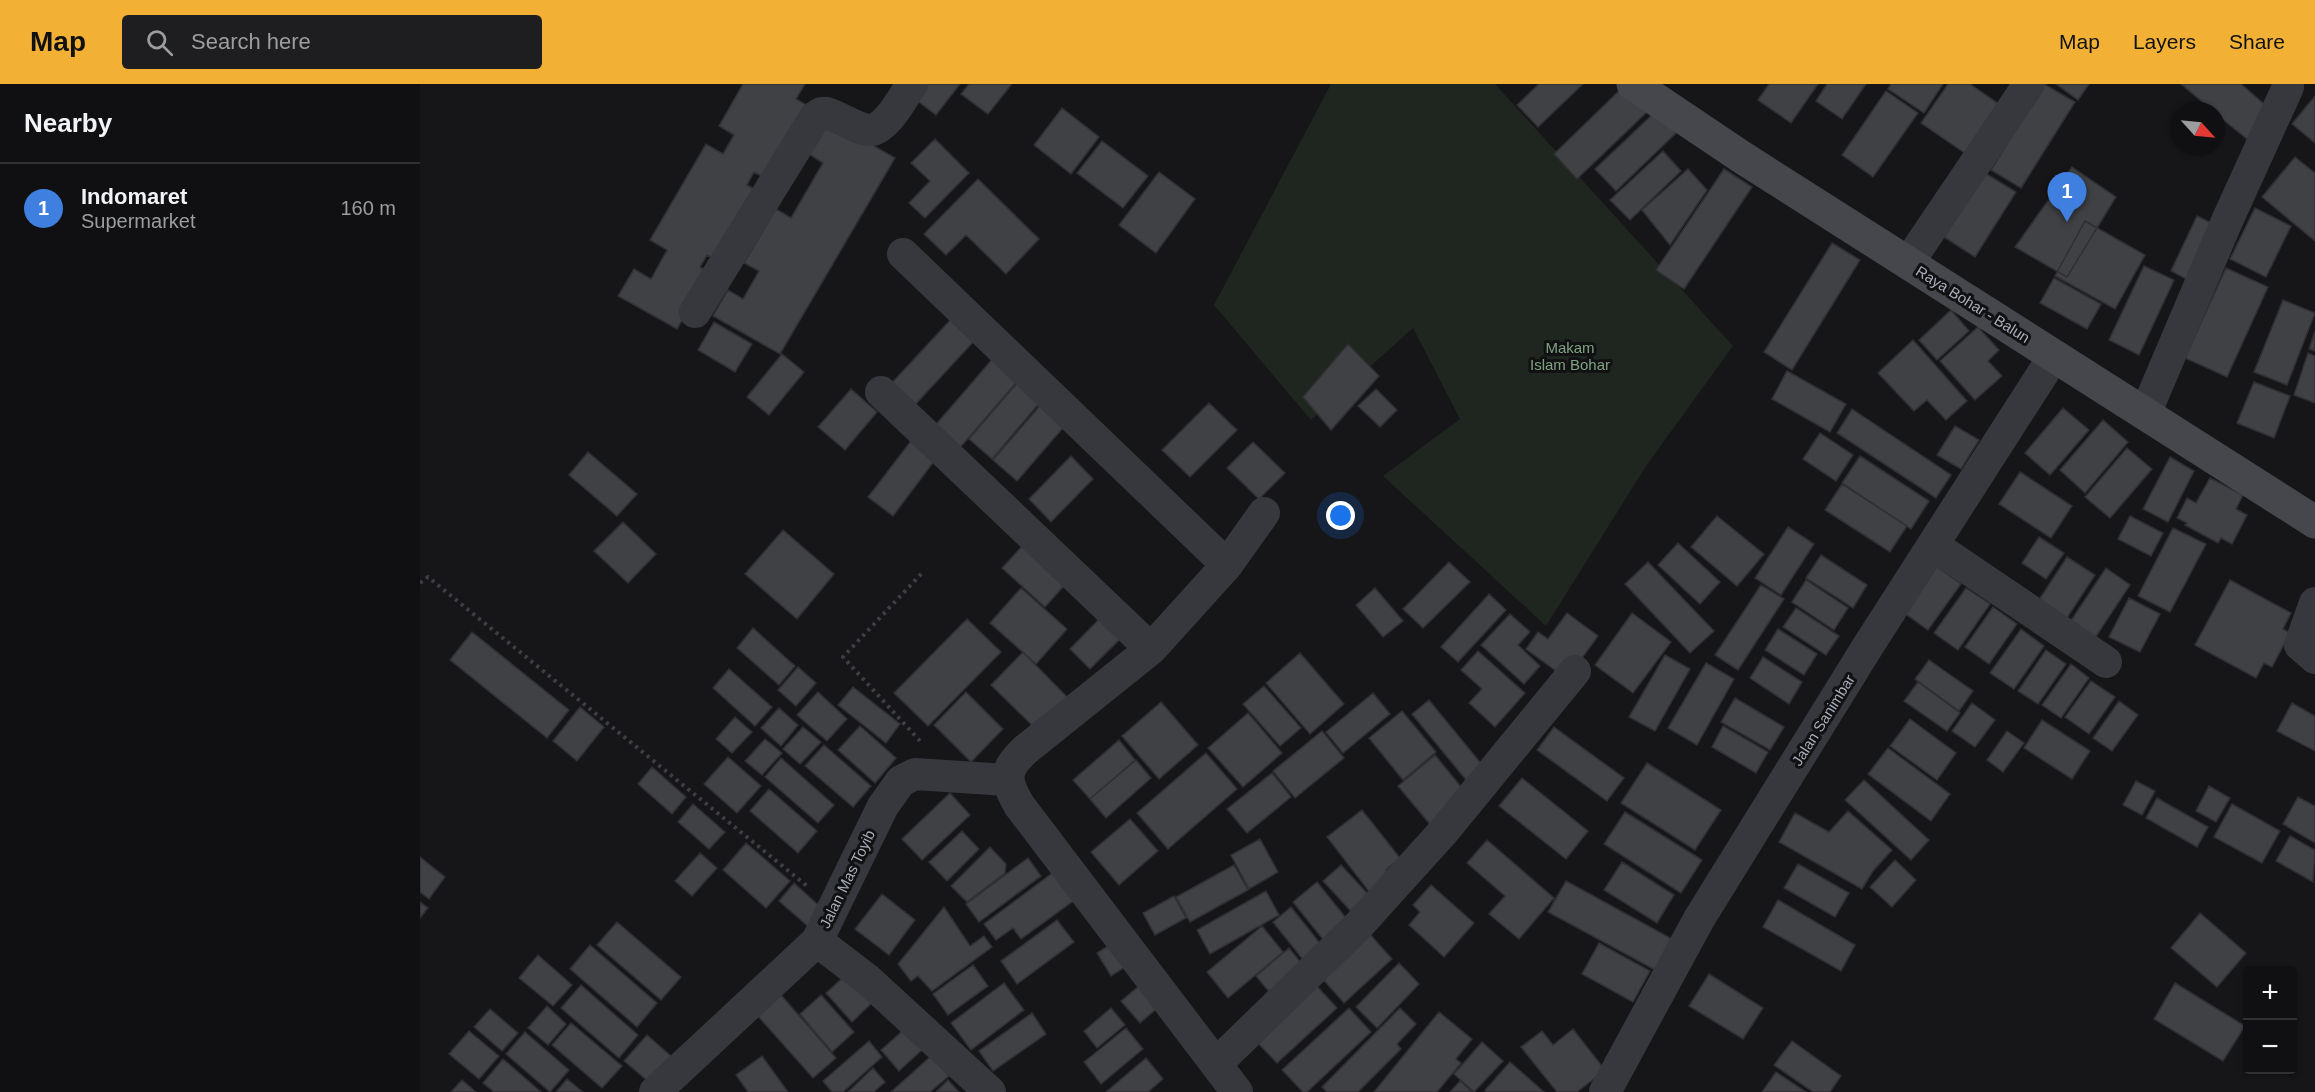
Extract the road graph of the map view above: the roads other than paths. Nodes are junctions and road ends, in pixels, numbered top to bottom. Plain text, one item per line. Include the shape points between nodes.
1 (912, 84) edge
2 (1633, 84) edge
3 (2029, 84) edge
4 (2288, 87) dead end
5 (903, 254) dead end
6 (1908, 263) junction
7 (695, 312) dead end
8 (2054, 356) junction
9 (881, 392) dead end
10 (2145, 414) junction
11 (1264, 513) dead end
12 (2315, 522) edge
13 (1933, 545) junction
14 (1227, 565) junction
15 (2315, 603) edge
16 (1151, 649) junction
17 (2315, 658) edge
18 (2106, 662) dead end
19 (1575, 671) dead end
20 (1007, 780) junction
21 (817, 940) junction
22 (1216, 1064) junction
23 (655, 1092) edge
24 (990, 1092) edge
25 (1237, 1092) edge
26 (1605, 1092) edge

1 - 7 street via 886,122 875,130 827,113 815,117
2 - 6 street, Raya Bohar - Balun
3 - 6 street
4 - 10 street
5 - 14 street
6 - 8 street, Raya Bohar - Balun
8 - 10 street, Raya Bohar - Balun
8 - 13 street, Jalan Sanimbar
9 - 16 street
10 - 12 street, Raya Bohar - Balun
11 - 14 street
13 - 18 street
13 - 26 street, Jalan Sanimbar via 1700,919
14 - 16 street
15 - 17 street via 2300,645
16 - 20 street via 1025,750 1010,766
19 - 22 street via 1443,832 1358,926
20 - 21 street, Jalan Mas Toyib via 915,774 901,781 883,806
20 - 22 street via 1018,805
21 - 23 street, Jalan Mas Toyib
21 - 24 street via 868,980
22 - 25 street

